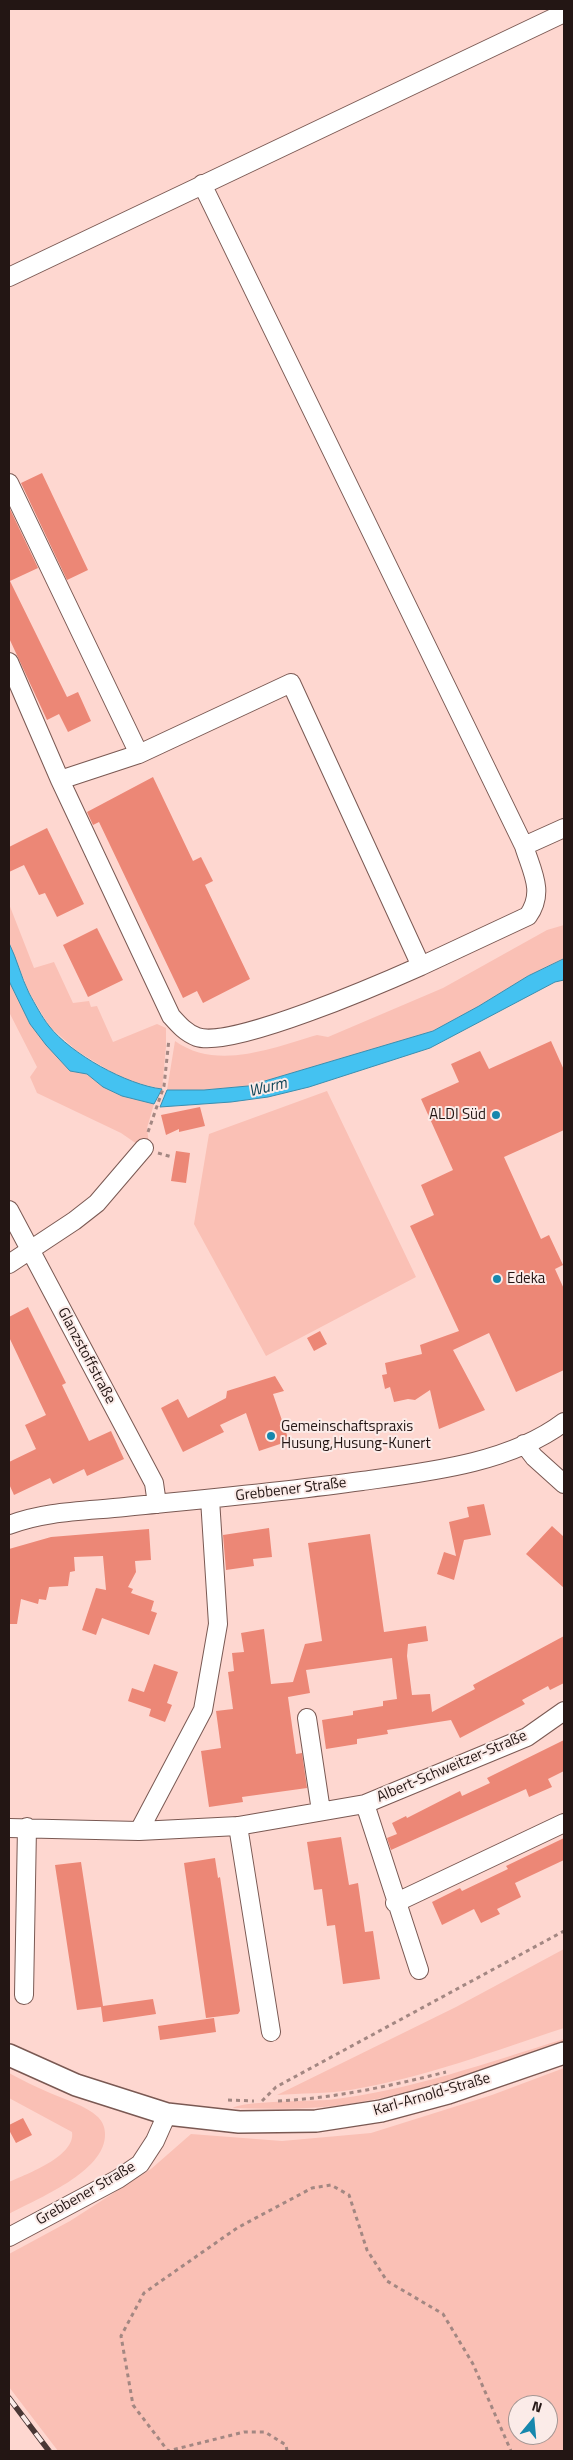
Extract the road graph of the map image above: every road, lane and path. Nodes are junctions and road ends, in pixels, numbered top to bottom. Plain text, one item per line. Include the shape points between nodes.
1 (564, 13) edge
2 (202, 184) junction
3 (9, 277) edge
4 (9, 483) edge
5 (9, 662) edge
6 (139, 754) junction
7 (60, 780) junction
8 (564, 828) edge
9 (524, 846) junction
10 (421, 966) junction
11 (171, 1016) junction
12 (155, 1111) dead end
13 (144, 1148) dead end
14 (9, 1210) edge
15 (30, 1250) junction
16 (9, 1264) edge
17 (564, 1422) edge
18 (524, 1444) junction
19 (564, 1484) edge
20 (210, 1499) junction
21 (157, 1504) junction
22 (9, 1525) edge
23 (564, 1712) edge
24 (307, 1718) dead end
25 (365, 1804) junction
26 (321, 1811) junction
27 (564, 1823) edge
28 (238, 1826) junction
29 (9, 1828) edge
30 (27, 1828) junction
31 (140, 1831) junction
32 (395, 1903) junction
33 (564, 1931) edge
34 (419, 1970) dead end
35 (24, 1995) dead end
36 (271, 2032) dead end
37 (564, 2053) edge
38 (9, 2055) edge
39 (454, 2070) dead end
40 (225, 2100) dead end
41 (262, 2102) junction
42 (167, 2114) junction
43 (9, 2237) edge
44 (287, 2451) edge
45 (511, 2451) edge

1 - 2 street
2 - 3 street
2 - 9 street
4 - 6 street
5 - 7 street
6 - 7 street
6 - 10 street via 291,683
7 - 11 street
8 - 9 street
9 - 10 street via 538,893 536,905 528,916
10 - 11 street via 340,1001 230,1037 199,1038 182,1029
11 - 12 path via 164,1086
13 - 15 street via 97,1203
14 - 15 street, Glanzstoffstraße
15 - 16 street
15 - 21 street, Glanzstoffstraße via 154,1483
17 - 18 street, Grebbener Straße via 552,1432
18 - 19 street
18 - 20 street, Grebbener Straße via 442,1470 319,1488
20 - 21 street, Grebbener Straße
20 - 31 street via 218,1624 203,1710
21 - 22 street, Grebbener Straße via 59,1514
23 - 25 street, Albert-Schweitzer-Straße via 527,1737
24 - 26 street
25 - 26 street, Albert-Schweitzer-Straße
25 - 32 street, Albert-Schweitzer-Straße
26 - 28 street, Albert-Schweitzer-Straße
27 - 32 street
28 - 31 street, Albert-Schweitzer-Straße
28 - 36 street
29 - 30 street, Albert-Schweitzer-Straße
30 - 31 street, Albert-Schweitzer-Straße
30 - 35 street
32 - 34 street, Albert-Schweitzer-Straße
33 - 41 path via 276,2087
37 - 42 main road, Karl-Arnold-Straße via 448,2093 381,2111 316,2121 239,2122
38 - 42 main road, Karl-Arnold-Straße via 76,2085
39 - 41 path via 371,2090
40 - 41 path
42 - 43 street, Grebbener Straße via 155,2142 140,2164
44 - 45 path via 286,2445 265,2432 244,2432 168,2451 133,2405 122,2336 144,2293 237,2228 312,2188 331,2185 349,2195 367,2250 387,2281 443,2314 473,2364

